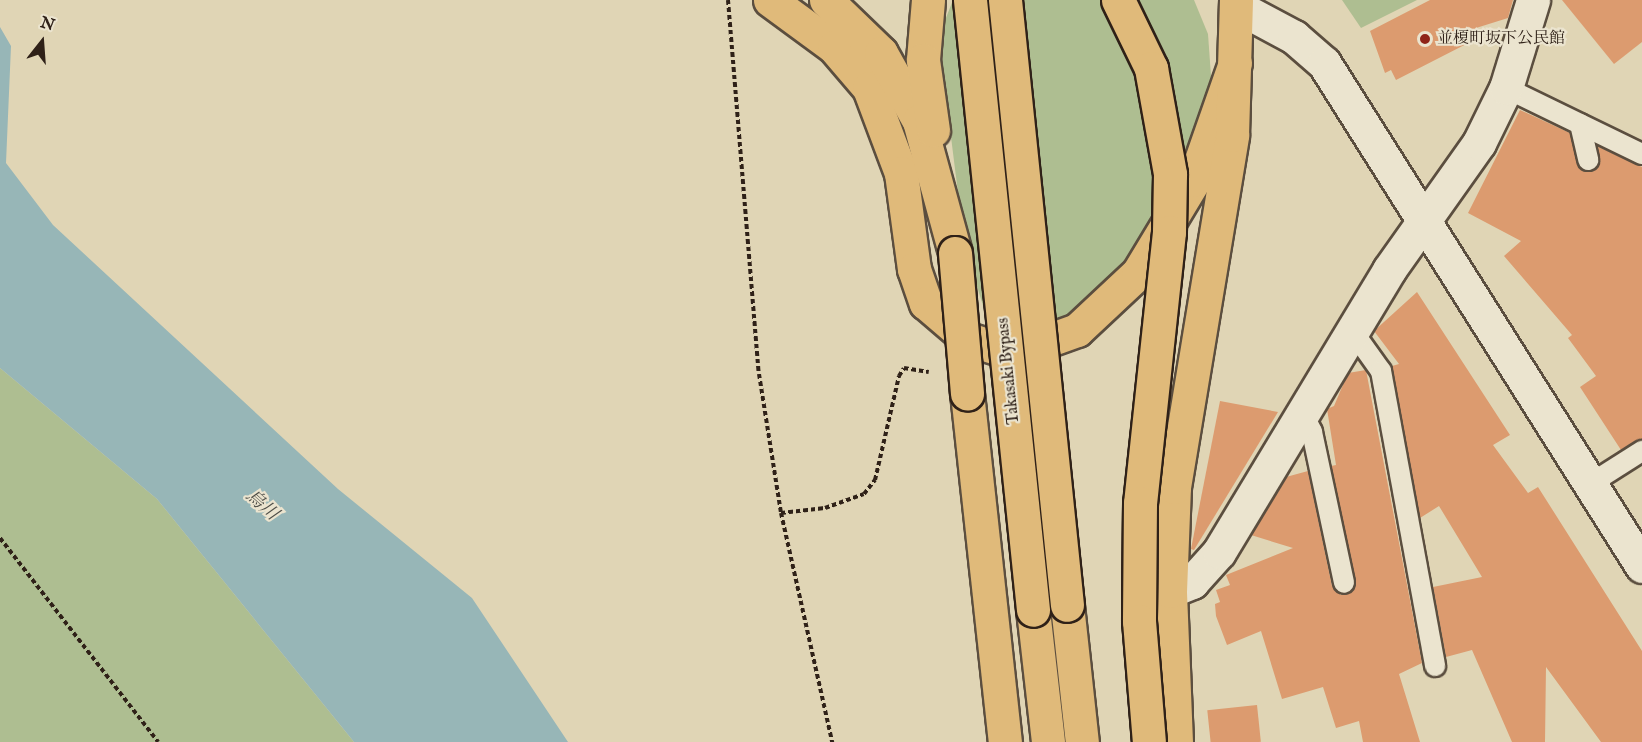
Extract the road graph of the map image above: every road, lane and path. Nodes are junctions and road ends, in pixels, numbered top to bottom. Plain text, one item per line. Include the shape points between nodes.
1 (728, 0) edge
2 (770, 0) edge
3 (826, 0) edge
4 (928, 0) edge
5 (970, 0) edge
6 (1005, 0) edge
7 (1118, 0) edge
8 (1533, 0) edge
9 (1233, 2) edge
10 (1235, 63) junction
11 (1506, 88) junction
12 (1580, 124) junction
13 (1642, 154) edge
14 (1588, 160) dead end
15 (938, 177) junction
16 (1427, 218) junction
17 (1351, 329) junction
18 (955, 384) junction
19 (1300, 409) junction
20 (1642, 451) edge
21 (1590, 484) junction
22 (781, 513) junction
23 (0, 538) edge
24 (1642, 566) edge
25 (1344, 583) dead end
26 (1170, 591) junction
27 (1435, 666) dead end
28 (158, 742) edge
29 (832, 742) edge
30 (1005, 742) edge
31 (1048, 742) edge
32 (1082, 742) edge
33 (1149, 742) edge
34 (1176, 742) edge

1 - 22 path via 759,374
2 - 10 highway via 834,46 869,88 901,173 914,269 926,303 968,339 1013,353 1077,330 1138,273 1194,180
3 - 15 highway via 881,53 919,121
4 - 15 highway via 923,60
5 - 31 highway, Takasaki Bypass, bridge
6 - 32 highway, Takasaki Bypass, bridge
7 - 33 highway, bridge via 1151,68 1170,174 1169,232 1140,503 1140,621
8 - 11 street
9 - 10 highway
9 - 16 street via 1294,37 1324,63
10 - 26 highway via 1223,206 1174,488
11 - 12 lane
11 - 16 street via 1479,143
12 - 13 lane
12 - 14 lane
15 - 18 highway, bridge via 955,253
16 - 17 street
16 - 21 street
17 - 19 street
17 - 27 lane via 1380,371
18 - 22 path via 904,368 875,480 864,494 850,502
18 - 30 highway
19 - 25 lane via 1312,432
19 - 26 street via 1219,552 1192,582
20 - 21 lane
21 - 24 street
22 - 29 path
23 - 28 path
26 - 34 highway

